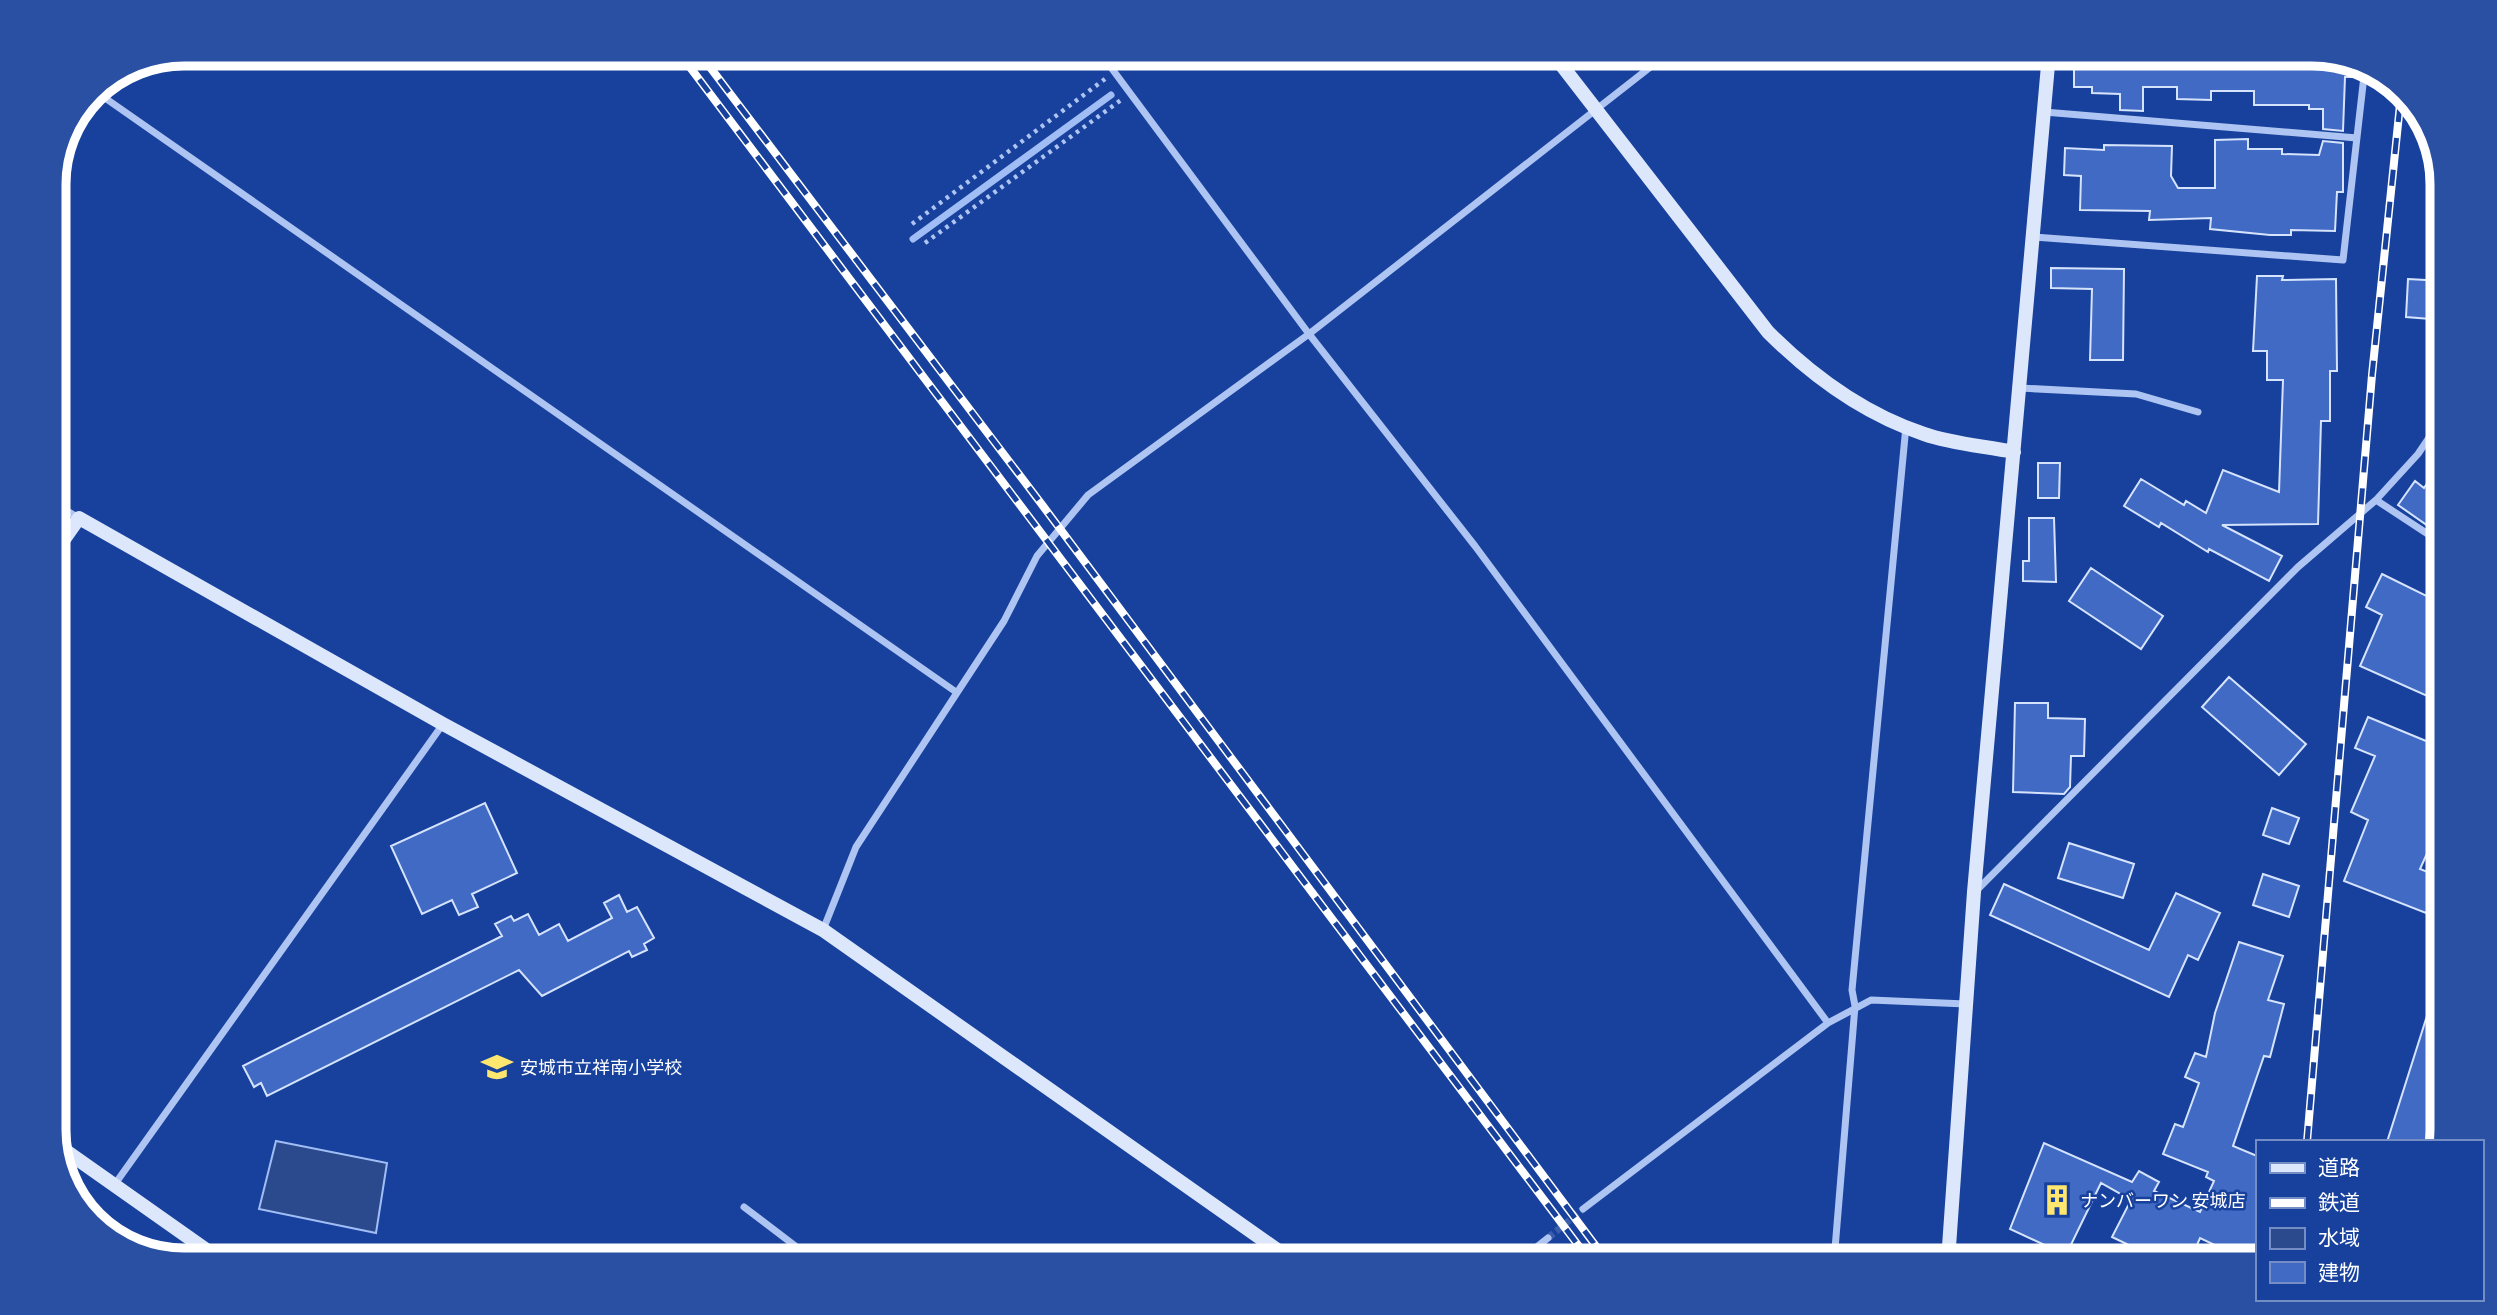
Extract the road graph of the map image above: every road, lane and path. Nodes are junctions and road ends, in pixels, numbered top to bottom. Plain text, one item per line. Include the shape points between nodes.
1 (1110, 66) edge
2 (1563, 66) edge
3 (1652, 66) edge
4 (2048, 66) edge
5 (1114, 72) junction
6 (2364, 78) edge
7 (1130, 93) junction
8 (105, 98) edge
9 (1598, 109) junction
10 (2043, 112) junction
11 (2357, 138) junction
12 (912, 224) dead end
13 (2034, 237) junction
14 (925, 243) dead end
15 (1309, 334) junction
16 (2020, 388) junction
17 (2198, 412) dead end
18 (1906, 426) junction
19 (2430, 436) edge
20 (2014, 452) junction
21 (2376, 500) junction
22 (67, 511) edge
23 (79, 518) junction
24 (67, 535) edge
25 (2430, 535) edge
26 (956, 692) junction
27 (443, 724) junction
28 (1974, 892) junction
29 (823, 930) junction
30 (1966, 1004) junction
31 (1855, 1006) junction
32 (1828, 1023) junction
33 (69, 1152) edge
34 (115, 1184) junction
35 (744, 1206) dead end
36 (1583, 1209) tunnel mouth
37 (1548, 1238) tunnel mouth
38 (205, 1249) edge
39 (800, 1249) edge
40 (1276, 1249) edge
41 (1534, 1249) edge
42 (1835, 1249) edge
43 (1949, 1249) edge

1 - 5 street
2 - 9 street
3 - 9 street
4 - 10 street
5 - 7 street
5 - 12 path
6 - 11 street
7 - 14 path
7 - 15 street
8 - 26 street
9 - 15 street
9 - 18 street via 1768,332 1804,368 1879,415
10 - 11 street
10 - 13 street
11 - 13 street via 2343,260
13 - 16 street
15 - 26 street via 1088,495 1037,556 1004,621
15 - 32 street via 1475,546
16 - 17 street via 2136,394
16 - 20 street
18 - 20 street via 1925,435
18 - 31 street via 1852,990
19 - 21 street
20 - 28 street
21 - 25 street
21 - 28 street via 2298,567
22 - 23 street
23 - 24 street
23 - 27 street
26 - 29 street via 856,847
27 - 29 street
27 - 34 street
28 - 30 street
29 - 40 street
30 - 31 street via 1871,1000
30 - 43 street
31 - 32 street
31 - 42 street
32 - 36 street
33 - 34 street
34 - 38 street
35 - 39 street
37 - 41 street

